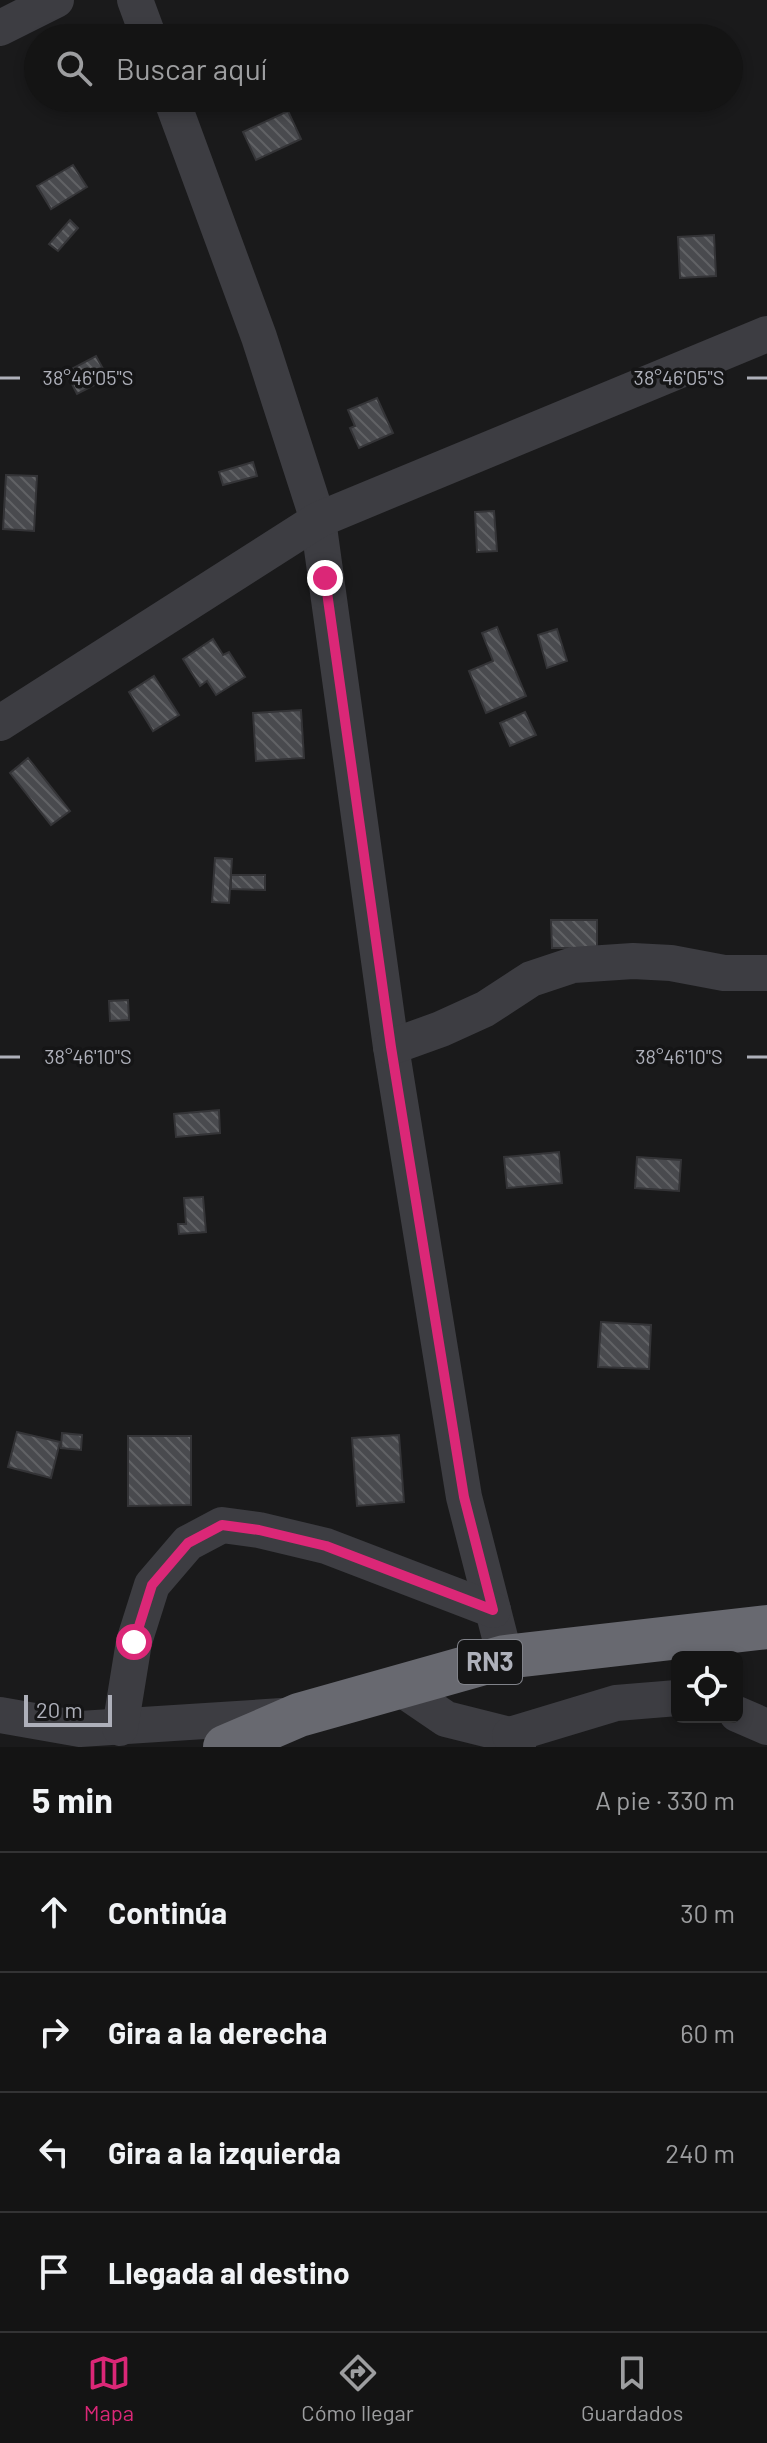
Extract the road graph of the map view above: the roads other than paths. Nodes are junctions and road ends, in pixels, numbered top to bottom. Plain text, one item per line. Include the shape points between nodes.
1 (56, 0) edge
2 (135, 0) edge
3 (144, 24) edge
4 (0, 28) edge
5 (176, 112) edge
6 (767, 334) edge
7 (318, 520) junction
8 (0, 723) edge
9 (767, 973) edge
10 (391, 1047) junction
11 (493, 1610) junction
12 (767, 1627) edge
13 (505, 1657) junction
14 (399, 1687) junction
15 (671, 1698) edge
16 (0, 1715) edge
17 (299, 1715) junction
18 (743, 1717) edge
19 (767, 1727) edge
20 (120, 1728) junction
21 (514, 1741) edge
22 (225, 1747) edge

1 - 4 street
2 - 3 street
5 - 7 street via 259,337
6 - 7 street
7 - 8 street
7 - 10 street
9 - 10 street via 633,961 573,965 531,979 485,1009
10 - 11 street via 464,1497
11 - 13 street
11 - 20 street via 326,1546 222,1525 188,1543 152,1585 134,1642
12 - 13 highway, RN3
13 - 14 highway, RN3
14 - 17 highway, RN3
14 - 21 street via 446,1719
15 - 21 street via 616,1703
16 - 20 street via 80,1729
17 - 20 street
17 - 22 highway, RN3
18 - 19 street

